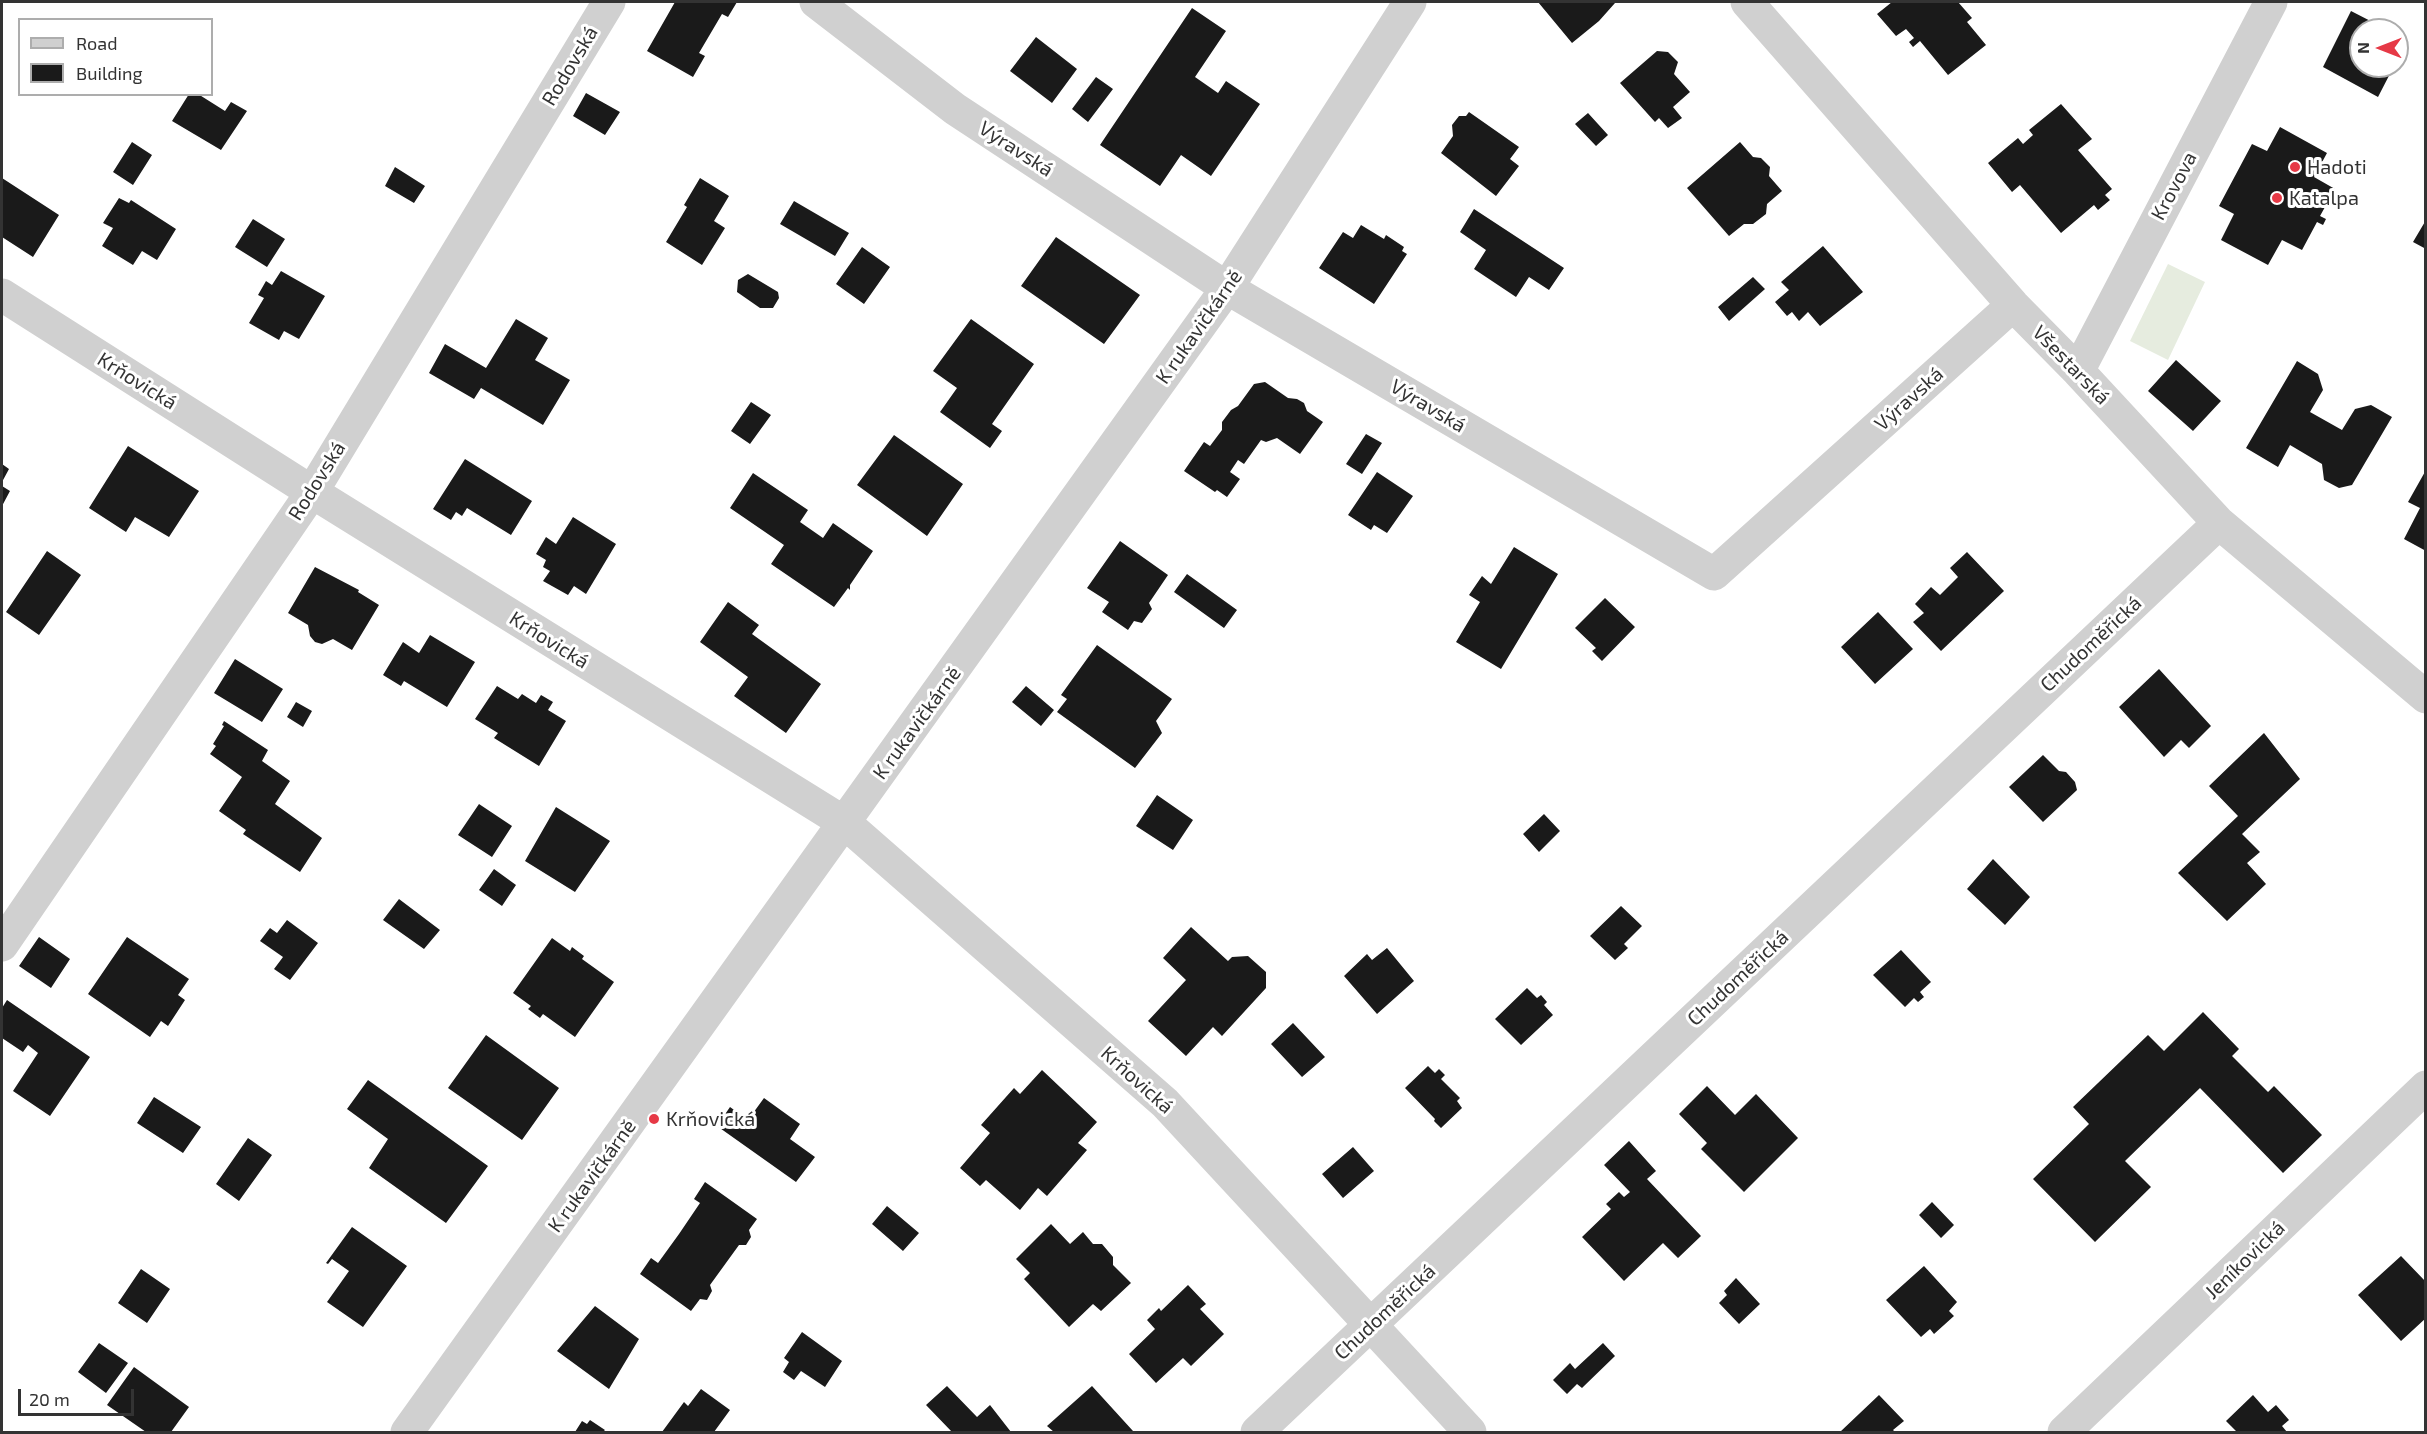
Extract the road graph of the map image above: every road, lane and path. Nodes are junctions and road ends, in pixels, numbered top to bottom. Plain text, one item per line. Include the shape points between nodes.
1 (609, 2) edge
2 (816, 2) edge
3 (1410, 2) edge
4 (1748, 2) edge
5 (2271, 2) edge
6 (1227, 288) junction
7 (2, 295) edge
8 (2013, 305) junction
9 (2078, 371) junction
10 (312, 492) junction
11 (2219, 523) junction
12 (2426, 697) edge
13 (845, 823) junction
14 (2, 945) edge
15 (2426, 1087) edge
16 (1370, 1327) junction
17 (408, 1432) edge
18 (1257, 1432) edge
19 (1470, 1432) edge
20 (2064, 1432) edge

1 - 10 street, Rodovská
2 - 6 street, Výravská via 955,109
3 - 6 street, K rukavičkárně
4 - 8 street, Všestarská
5 - 9 street, Krovova
6 - 8 street, Výravská via 1714,574
6 - 13 street, K rukavičkárně
7 - 10 street, Krňovická
8 - 9 street, Všestarská
9 - 11 street, Všestarská
10 - 13 street, Krňovická
10 - 14 street, Rodovská
11 - 12 street, Všestarská
11 - 16 street, Chudoměřická
13 - 16 street, Krňovická via 1165,1102
13 - 17 street, K rukavičkárně
15 - 20 street, Jeníkovická
16 - 18 street, Chudoměřická
16 - 19 street, Krňovická

